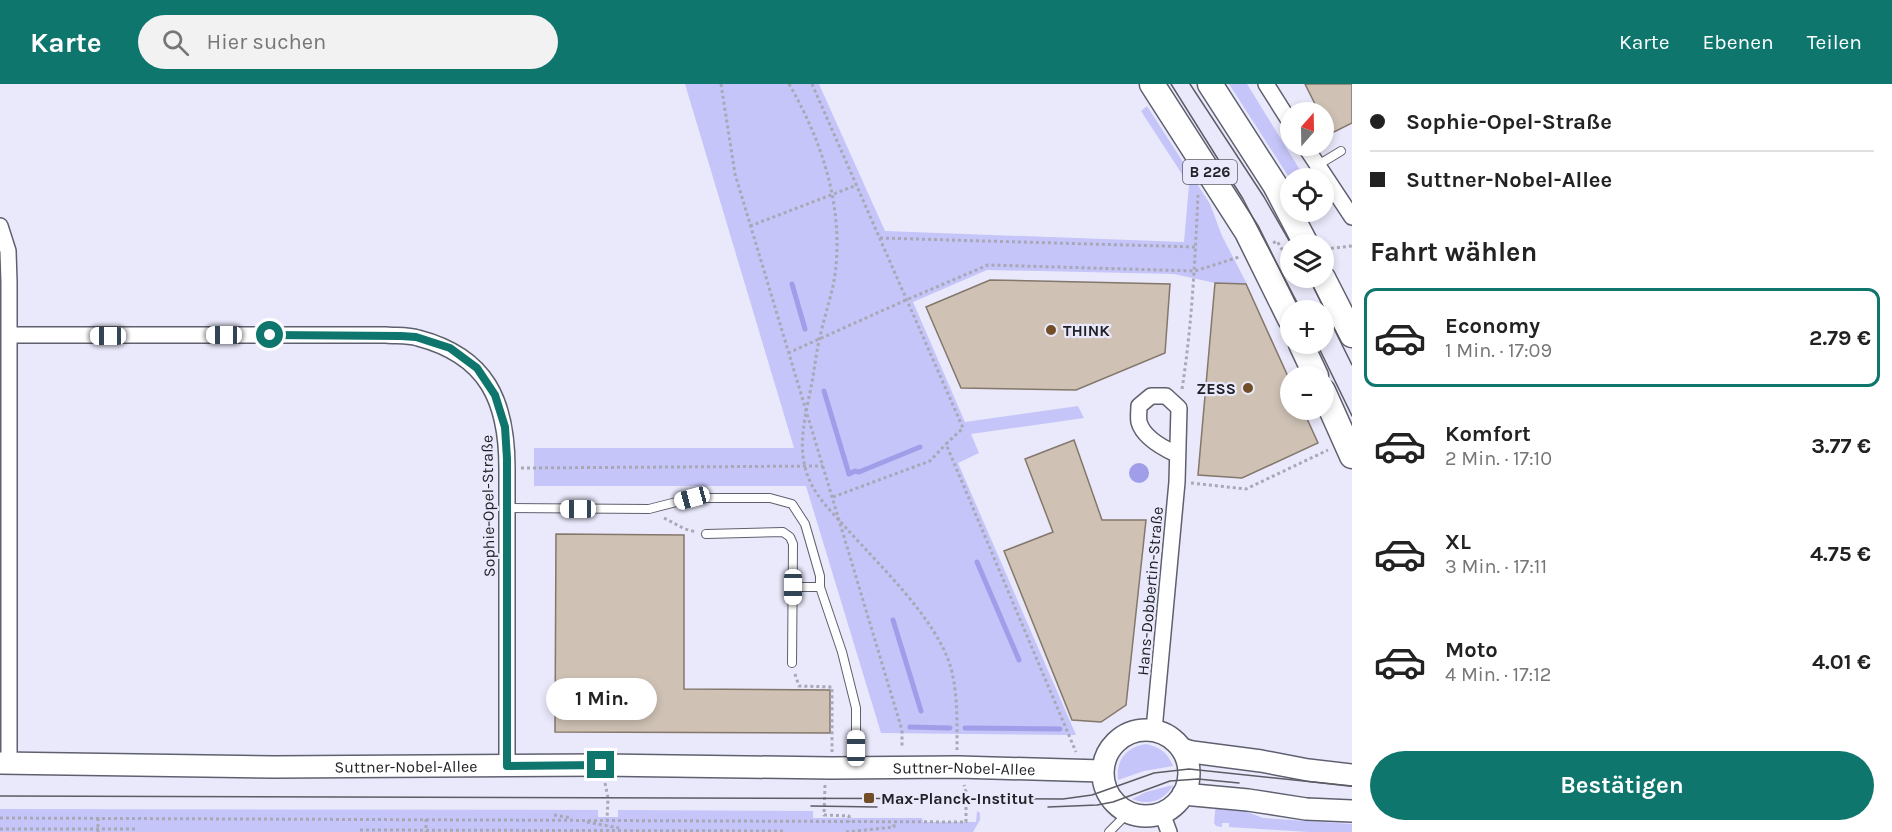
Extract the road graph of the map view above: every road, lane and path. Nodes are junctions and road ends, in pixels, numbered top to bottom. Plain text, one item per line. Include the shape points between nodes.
1 (721, 84) edge
2 (795, 84) edge
3 (812, 84) edge
4 (1152, 84) edge
5 (1210, 84) edge
6 (1266, 84) edge
7 (790, 85) edge
8 (1280, 106) edge
9 (1341, 152) dead end
10 (1312, 156) edge
11 (1318, 165) junction
12 (856, 185) dead end
13 (1198, 190) dead end
14 (834, 194) junction
15 (1352, 217) edge
16 (0, 226) edge
17 (750, 226) junction
18 (1288, 234) edge
19 (880, 238) junction
20 (1277, 241) dead end
21 (1280, 244) edge
22 (1352, 246) edge
23 (1196, 247) junction
24 (1334, 248) edge
25 (1195, 271) junction
26 (1328, 288) edge
27 (906, 300) junction
28 (1281, 300) edge
29 (5, 335) edge
30 (1352, 335) edge
31 (819, 338) junction
32 (788, 353) junction
33 (1179, 408) junction
34 (807, 412) junction
35 (1334, 416) edge
36 (946, 444) junction
37 (1349, 449) edge
38 (1176, 454) junction
39 (824, 466) junction
40 (805, 467) junction
41 (507, 468) junction
42 (1177, 482) junction
43 (832, 496) junction
44 (507, 508) junction
45 (649, 510) junction
46 (839, 520) junction
47 (706, 534) joint
48 (5, 583) edge
49 (793, 587) junction
50 (820, 587) junction
51 (792, 663) joint
52 (4, 673) edge
53 (1154, 730) junction
54 (957, 734) dead end
55 (1182, 749) junction
56 (4, 763) edge
57 (601, 765) junction
58 (507, 766) junction
59 (958, 767) junction
60 (828, 768) junction
61 (856, 768) junction
62 (901, 768) junction
63 (1093, 771) junction
64 (1352, 775) edge
65 (1184, 794) junction
66 (1126, 811) junction
67 (1352, 812) edge
68 (554, 815) dead end
69 (925, 816) dead end
70 (0, 818) edge
71 (98, 818) junction
72 (426, 819) junction
73 (579, 820) junction
74 (608, 820) junction
75 (849, 822) junction
76 (894, 822) junction
77 (925, 822) junction
78 (1165, 822) edge
79 (0, 829) edge
80 (138, 829) dead end
81 (98, 830) edge
82 (360, 830) dead end
83 (619, 830) junction
84 (426, 831) edge
85 (783, 831) edge
86 (846, 832) edge
87 (1110, 832) edge

1 - 17 path via 735,174
2 - 7 path
3 - 19 path
4 - 28 main road, B 226 via 1247,232
5 - 18 main road, B 226 via 1275,185
6 - 8 street
7 - 14 path via 811,128
9 - 11 lane
10 - 11 street
11 - 15 street
12 - 14 path
13 - 23 path
14 - 17 path
14 - 31 path via 836,267
16 - 29 street via 8,251
17 - 32 path
19 - 23 path
19 - 27 path
20 - 21 path
22 - 24 path
23 - 25 path
25 - 27 path via 988,265
25 - 33 path
26 - 30 main road
27 - 31 path
27 - 36 path via 963,428
29 - 41 street, Sophie-Opel-Straße via 416,337 450,348 477,368 495,395 505,427
29 - 48 street
31 - 32 path
31 - 34 path
32 - 34 path
33 - 38 street, Hans-Dobbertin-Straße
33 - 38 street via 1166,396 1150,396 1139,406 1139,423 1148,435
34 - 39 path
34 - 40 path
35 - 37 main road
36 - 43 path via 930,461
36 - 63 path
37 - 42 path via 1246,489
38 - 42 street, Hans-Dobbertin-Straße
39 - 40 path
39 - 43 path
40 - 41 path
40 - 46 path via 816,493
41 - 44 street, Sophie-Opel-Straße
42 - 53 street, Hans-Dobbertin-Straße
43 - 46 path
44 - 45 lane
44 - 58 street, Sophie-Opel-Straße
45 - 47 path via 685,530
45 - 50 lane via 692,498 770,498 792,504 805,524
46 - 54 path via 936,634 950,667 957,702
46 - 62 path via 902,730
47 - 49 lane via 783,532 793,544
48 - 52 street
49 - 50 lane
49 - 51 lane
50 - 61 lane via 856,708
51 - 60 path via 799,686 832,687
52 - 56 street
53 - 55 street via 1170,737
53 - 63 street via 1121,737
55 - 64 street
55 - 65 street via 1189,769
56 - 58 street, Suttner-Nobel-Allee
57 - 58 street, Suttner-Nobel-Allee
57 - 60 street, Suttner-Nobel-Allee
57 - 74 path
59 - 62 street, Suttner-Nobel-Allee
59 - 63 street, Suttner-Nobel-Allee
59 - 77 path via 966,792 966,822
60 - 61 street, Suttner-Nobel-Allee
60 - 75 path via 824,815 849,816
61 - 62 street, Suttner-Nobel-Allee
63 - 66 street via 1113,802
65 - 67 street
65 - 78 street
66 - 78 street
66 - 87 lane
68 - 73 path
69 - 77 path
70 - 71 path
71 - 72 path
71 - 81 path
72 - 73 path
72 - 84 path
73 - 74 path
73 - 83 path
74 - 75 path
75 - 76 path
76 - 77 path
76 - 86 path via 894,827
79 - 81 path
80 - 81 path
82 - 84 path
83 - 84 path
83 - 85 path

